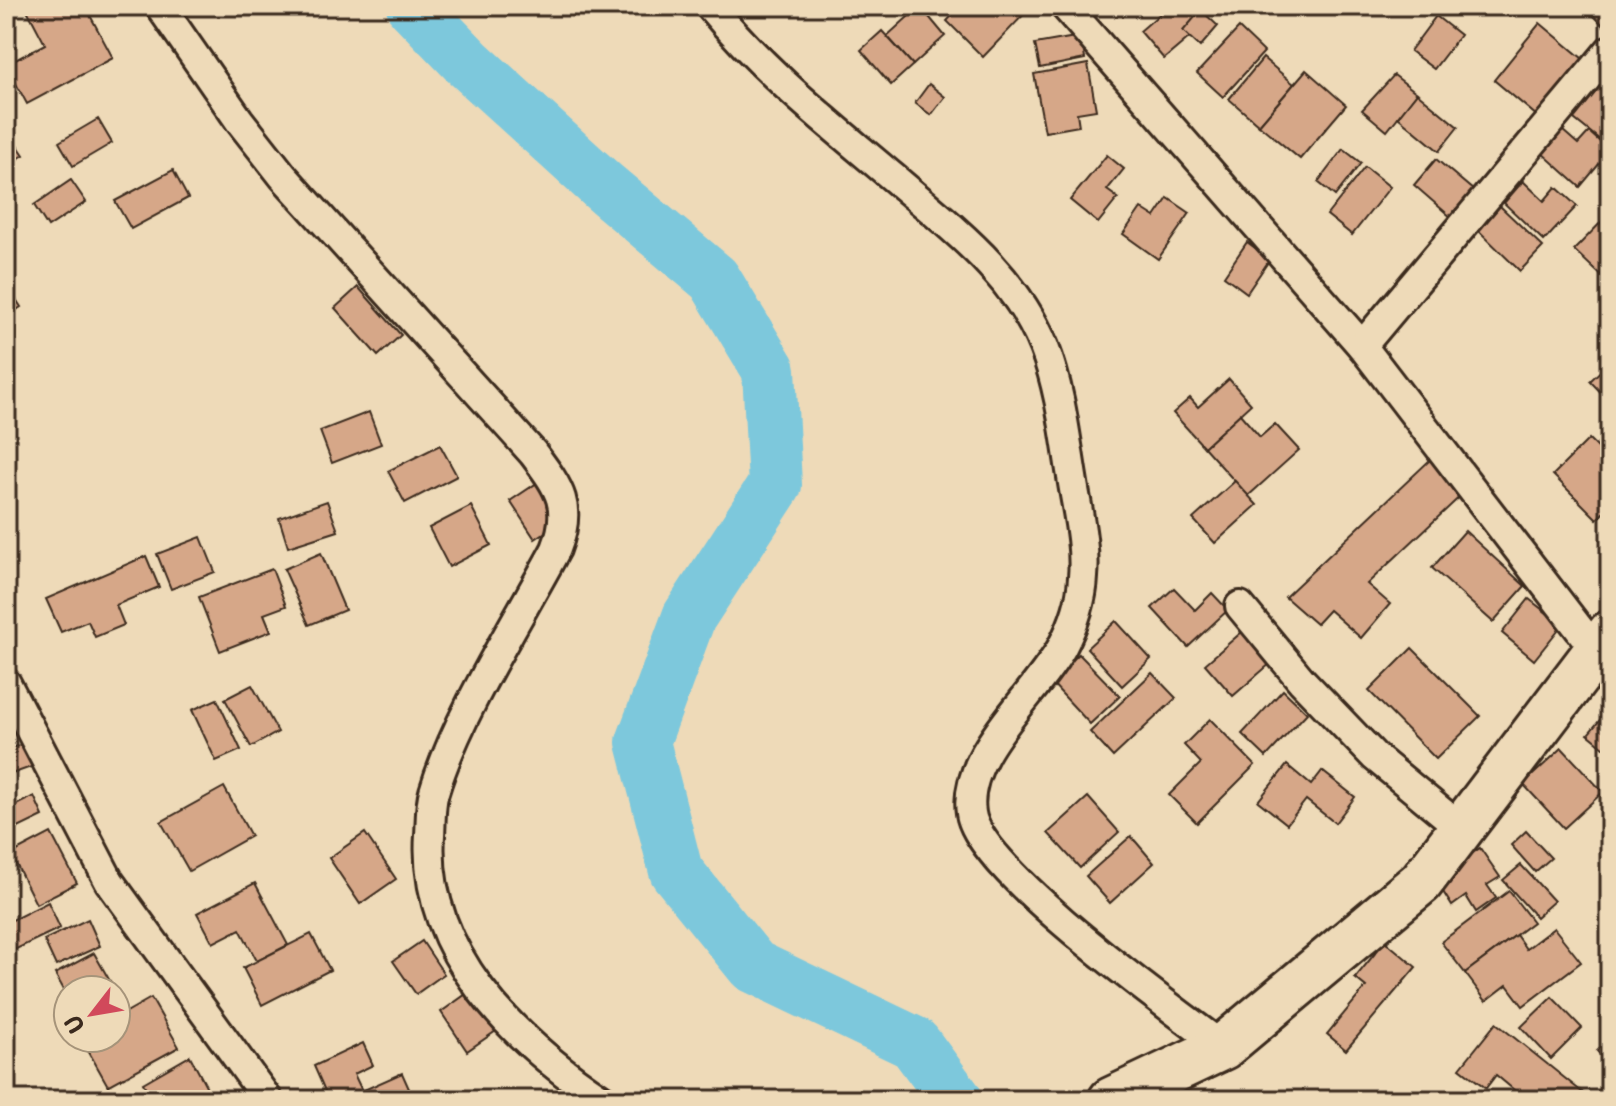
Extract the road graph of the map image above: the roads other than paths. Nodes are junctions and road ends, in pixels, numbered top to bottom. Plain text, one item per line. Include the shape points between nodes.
1 (160, 6) edge
2 (710, 6) edge
3 (1065, 6) edge
4 (1610, 50) edge
5 (1362, 346) junction
6 (1240, 606) dead end
7 (1603, 642) edge
8 (6, 683) edge
9 (15, 722) edge
10 (1462, 829) junction
11 (1223, 1047) junction
12 (268, 1100) edge
13 (603, 1100) edge
14 (1111, 1100) edge

1 - 13 street via 283,176 533,453 563,500 565,524 556,549 456,737 433,795 428,857 439,917 460,962 534,1048
2 - 11 street via 786,87 991,262 1022,302 1057,389 1083,543 1083,578 1061,648 986,754 973,781 970,814 990,850 1088,945
3 - 5 street
4 - 5 street
5 - 7 street
6 - 10 street via 1375,757
7 - 10 highway
8 - 9 street
9 - 12 street via 109,881
10 - 11 highway via 1421,882
11 - 14 highway

